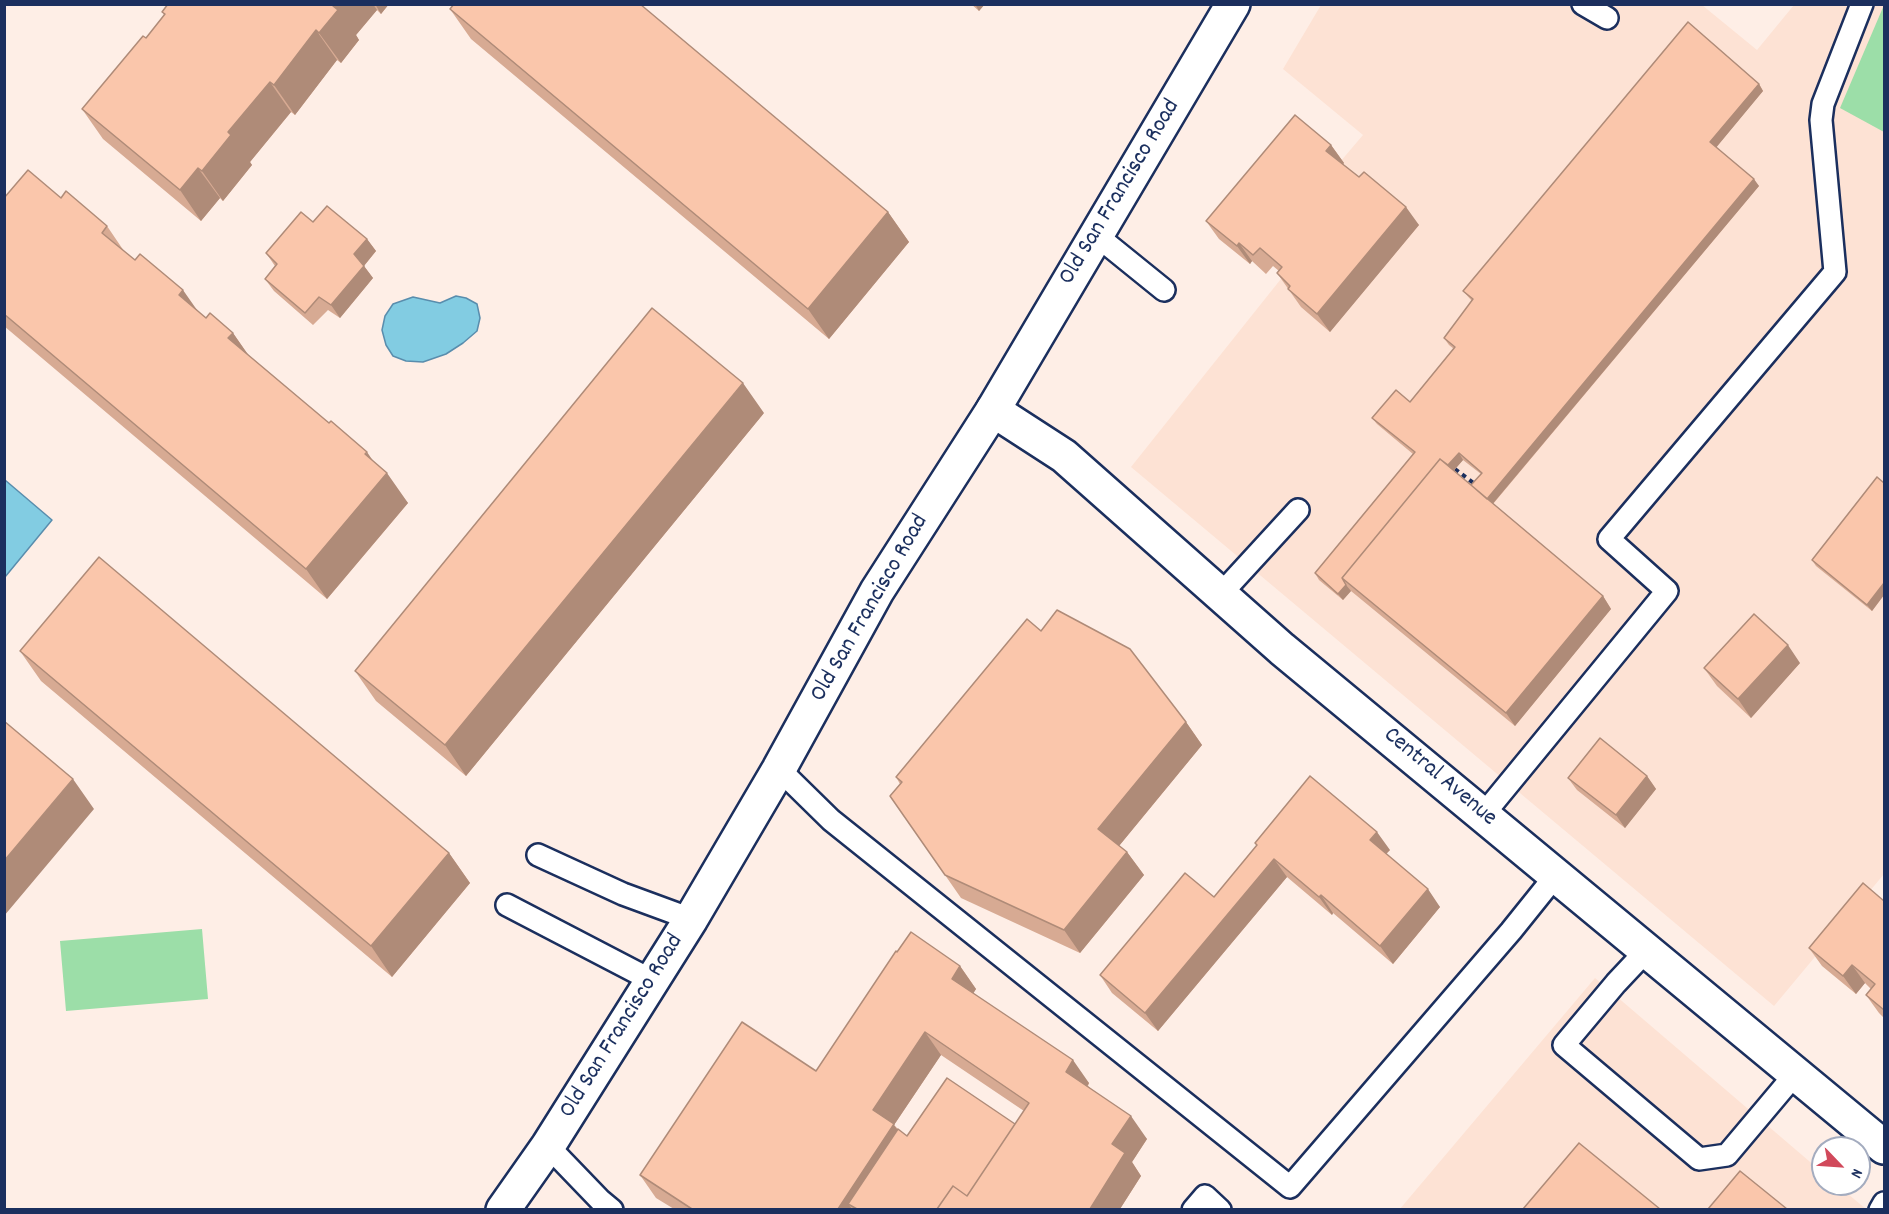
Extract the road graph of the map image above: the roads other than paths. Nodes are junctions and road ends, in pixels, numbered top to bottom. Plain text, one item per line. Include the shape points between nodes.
1 (1233, 4) edge
2 (1583, 4) edge
3 (1862, 4) edge
4 (1607, 18) dead end
5 (1096, 235) junction
6 (1164, 290) dead end
7 (993, 410) junction
8 (1298, 510) dead end
9 (1220, 595) junction
10 (779, 769) junction
11 (1483, 815) junction
12 (538, 855) dead end
13 (1556, 875) junction
14 (507, 905) dead end
15 (691, 919) junction
16 (1647, 950) junction
17 (653, 981) junction
18 (1796, 1073) junction
19 (548, 1146) junction
20 (1884, 1147) edge
21 (1884, 1203) edge
22 (503, 1209) edge
23 (612, 1209) edge
24 (1193, 1209) edge
25 (1220, 1209) edge
26 (1880, 1209) edge

1 - 5 main road, Old San Francisco Road
2 - 4 lane
3 - 11 lane via 1823,104 1821,120 1835,272 1609,539 1667,591
5 - 6 lane
5 - 7 main road, Old San Francisco Road
7 - 9 main road, Central Avenue via 1064,456
7 - 10 main road, Old San Francisco Road via 877,591
8 - 9 lane
9 - 11 main road, Central Avenue
10 - 13 lane via 831,820 1290,1187
10 - 15 main road, Old San Francisco Road
11 - 13 main road, Central Avenue
12 - 15 lane via 623,894
13 - 16 main road, Central Avenue
14 - 17 lane
15 - 17 main road, Old San Francisco Road
16 - 18 main road, Central Avenue
16 - 18 lane via 1564,1045 1699,1159 1727,1155
17 - 19 main road, Old San Francisco Road
18 - 20 main road, Central Avenue
19 - 22 main road, Old San Francisco Road
19 - 23 lane
21 - 26 lane
24 - 25 lane via 1204,1196

